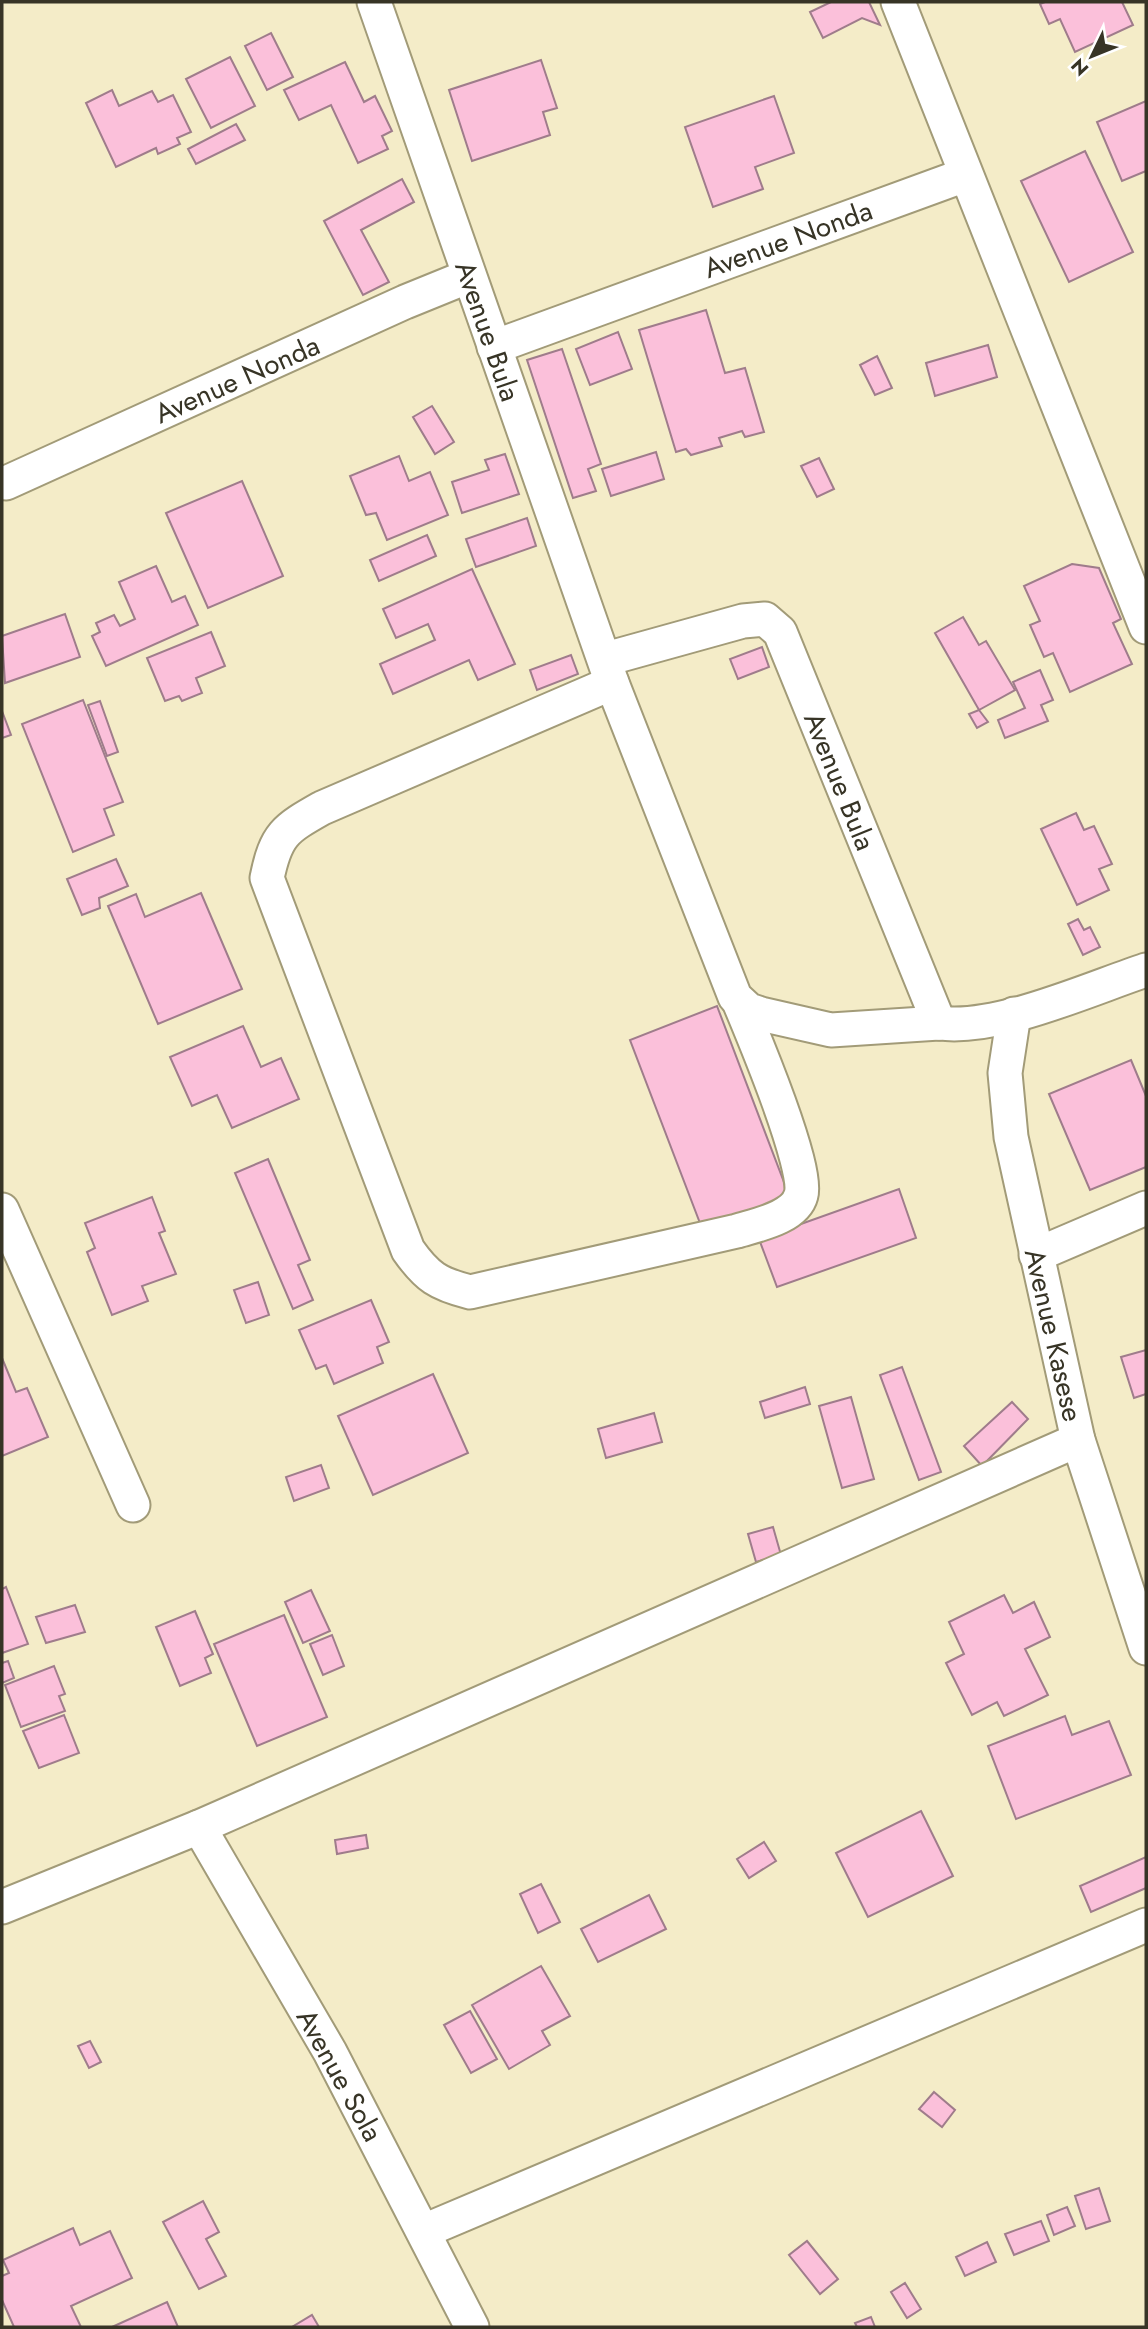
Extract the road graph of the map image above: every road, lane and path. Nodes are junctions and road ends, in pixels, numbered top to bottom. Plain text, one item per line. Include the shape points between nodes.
1 (374, 2) edge
2 (898, 2) edge
3 (965, 175) junction
4 (469, 276) junction
5 (494, 347) junction
6 (6, 483) dead end
7 (1146, 627) edge
8 (609, 671) junction
9 (1146, 970) edge
10 (740, 1003) junction
11 (1014, 1014) junction
12 (939, 1023) junction
13 (1146, 1208) edge
14 (2, 1210) edge
15 (1036, 1255) junction
16 (1078, 1440) junction
17 (133, 1505) dead end
18 (1146, 1648) edge
19 (199, 1828) junction
20 (2, 1907) edge
21 (1146, 1925) edge
22 (424, 2231) junction
23 (472, 2327) edge

1 - 4 street, Avenue Bula
2 - 3 street
3 - 5 street, Avenue Nonda
3 - 7 street
4 - 5 street, Avenue Bula
4 - 6 street, Avenue Nonda
5 - 8 street, Avenue Bula
8 - 10 street via 728,983
8 - 10 street via 322,808 287,828 272,852 267,878 408,1250 422,1270 442,1285 470,1292 737,1231 793,1208 802,1195 800,1174 779,1102
8 - 12 street, Avenue Bula via 743,621 765,619 780,632
9 - 11 street
10 - 12 street via 761,1014 831,1030
11 - 12 street via 976,1023
11 - 15 street, Avenue Kasese via 1005,1073 1011,1137
13 - 15 street
14 - 17 street
15 - 16 street, Avenue Kasese
16 - 18 street, Avenue Kasese
16 - 19 street
19 - 20 street
19 - 22 street, Avenue Sola via 330,2052
21 - 22 street
22 - 23 street, Avenue Sola

